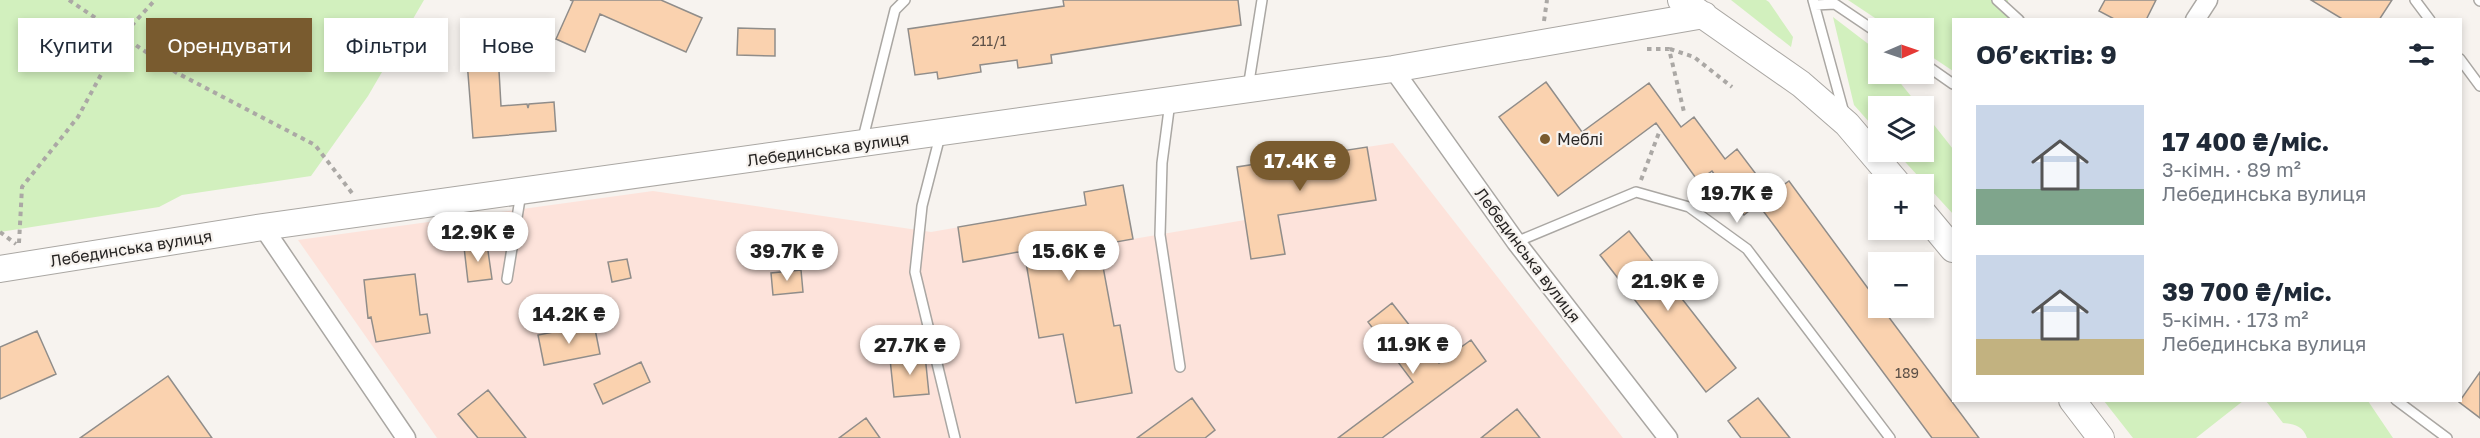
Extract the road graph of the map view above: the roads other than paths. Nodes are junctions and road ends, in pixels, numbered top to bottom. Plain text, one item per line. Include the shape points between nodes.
1 (905, 0) edge
2 (1262, 0) edge
3 (1681, 0) edge
4 (1997, 0) edge
5 (2208, 0) edge
6 (2415, 0) edge
7 (1814, 3) edge
8 (1704, 15) junction
9 (2017, 18) edge
10 (2196, 18) edge
11 (2428, 18) edge
12 (1868, 26) edge
13 (2462, 62) edge
14 (1393, 69) junction
15 (1934, 71) edge
16 (1952, 83) edge
17 (2480, 86) edge
18 (1247, 91) junction
19 (1170, 102) junction
20 (1847, 124) junction
21 (940, 133) junction
22 (861, 144) junction
23 (1890, 174) edge
24 (522, 191) junction
25 (1934, 226) edge
26 (263, 227) junction
27 (1516, 242) junction
28 (1952, 248) edge
29 (0, 269) edge
30 (507, 279) dead end
31 (1180, 367) dead end
32 (2074, 402) edge
33 (2399, 402) edge
34 (406, 438) edge
35 (955, 438) edge
36 (1668, 438) edge
37 (1890, 438) edge
38 (2101, 438) edge
39 (2447, 438) edge

1 - 22 lane via 895,10
2 - 18 lane
3 - 8 street
4 - 9 lane
5 - 10 street
6 - 11 lane
7 - 12 lane via 1835,4
7 - 20 lane
8 - 14 street, Лебединська вулиця
8 - 20 street via 1801,84
13 - 17 lane
14 - 18 street, Лебединська вулиця
14 - 27 street, Лебединська вулиця
15 - 16 lane
18 - 19 street, Лебединська вулиця
19 - 21 street, Лебединська вулиця
19 - 31 lane via 1162,163 1160,235
20 - 23 street
21 - 22 street, Лебединська вулиця
21 - 35 lane via 922,206 915,272
22 - 24 street, Лебединська вулиця
24 - 26 street, Лебединська вулиця
24 - 30 lane
25 - 28 street
26 - 29 street, Лебединська вулиця
26 - 34 street
27 - 36 street, Лебединська вулиця
27 - 37 lane via 1636,192 1689,207 1747,249
32 - 38 street
33 - 39 lane

